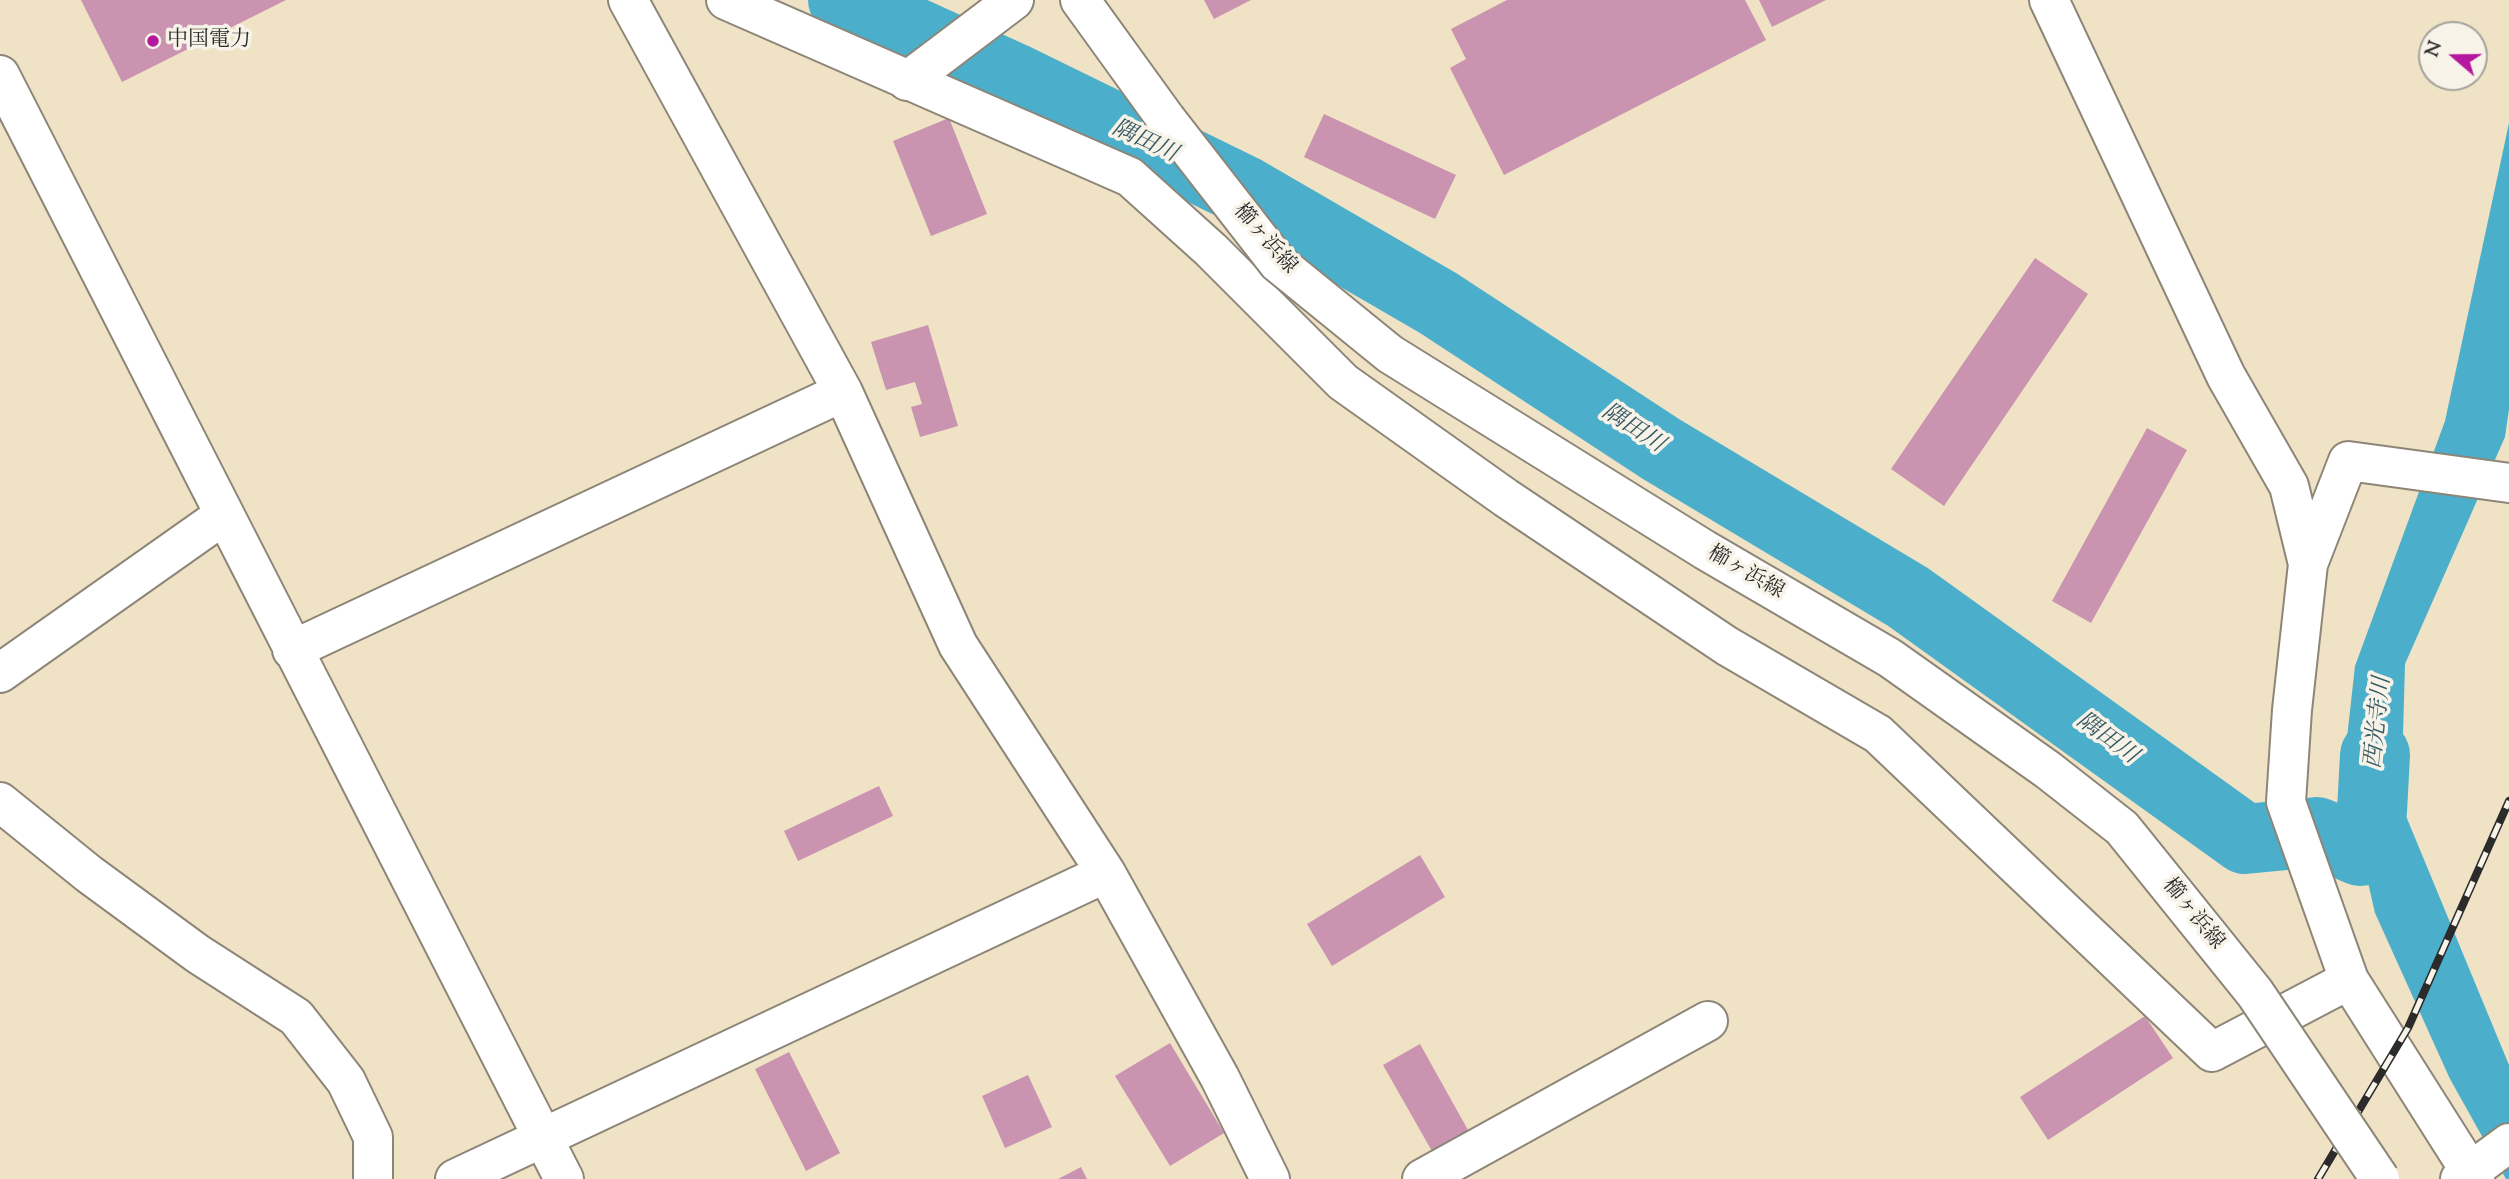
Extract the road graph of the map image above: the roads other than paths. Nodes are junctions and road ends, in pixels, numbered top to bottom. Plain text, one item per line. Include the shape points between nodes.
1 (628, 0) edge
2 (726, 0) edge
3 (1014, 0) edge
4 (1080, 0) edge
5 (2049, 0) edge
6 (0, 75) edge
7 (907, 81) junction
8 (843, 392) junction
9 (2501, 482) edge
10 (224, 515) junction
11 (2308, 564) junction
12 (292, 650) junction
13 (0, 673) edge
14 (0, 803) edge
15 (1106, 873) junction
16 (2349, 980) junction
17 (1708, 1021) dead end
18 (544, 1137) junction
19 (2509, 1143) edge
20 (2468, 1176) edge
21 (373, 1179) edge
22 (455, 1179) edge
23 (564, 1179) edge
24 (1270, 1179) edge
25 (1422, 1179) edge
26 (2380, 1179) edge

1 - 8 street
2 - 7 street
3 - 7 street
4 - 26 street, 櫛ヶ浜線, bridge via 1279,263 1391,354 1682,536 1890,658 2122,828 2255,993
5 - 11 street via 2226,376 2289,486
6 - 10 street
7 - 16 street via 1130,177 1211,250 1343,382 1727,646 1878,734 2212,1052
8 - 12 street
8 - 15 street via 958,645
9 - 11 street via 2348,461
10 - 12 street
10 - 13 street
11 - 16 street via 2287,802
12 - 18 street
14 - 21 street via 198,954 296,1017 346,1081 373,1136
15 - 18 street
15 - 24 street via 1220,1078
16 - 20 street
17 - 25 street
18 - 22 street
18 - 23 street
19 - 20 street

